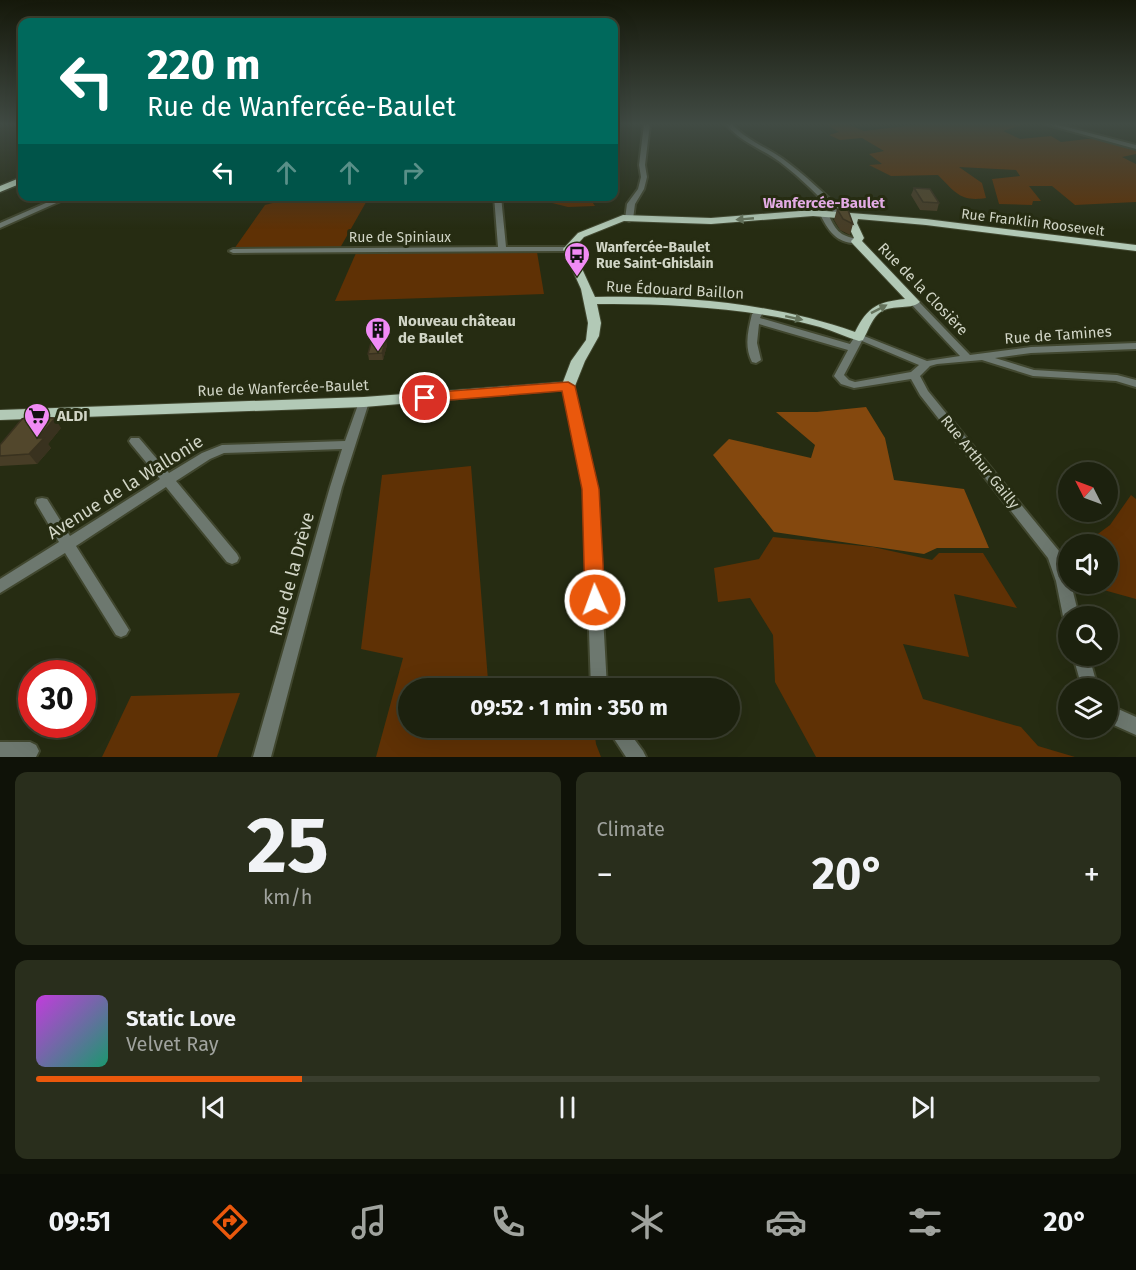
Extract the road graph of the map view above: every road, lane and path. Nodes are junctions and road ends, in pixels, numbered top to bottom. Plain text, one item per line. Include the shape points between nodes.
1 (643, 159) edge
2 (779, 159) edge
3 (18, 176) edge
4 (18, 182) edge
5 (0, 183) edge
6 (0, 189) edge
7 (58, 201) edge
8 (497, 201) edge
9 (824, 214) junction
10 (841, 215) junction
11 (854, 218) junction
12 (629, 219) junction
13 (0, 226) edge
14 (856, 241) junction
15 (1136, 248) edge
16 (568, 249) junction
17 (502, 250) junction
18 (233, 251) dead end
19 (590, 301) junction
20 (914, 302) junction
21 (757, 315) junction
22 (856, 342) junction
23 (1136, 346) edge
24 (982, 357) junction
25 (968, 359) junction
26 (756, 360) dead end
27 (926, 363) junction
28 (914, 375) junction
29 (1136, 384) edge
30 (568, 386) junction
31 (364, 402) junction
32 (0, 415) edge
33 (135, 441) dead end
34 (350, 445) junction
35 (169, 480) junction
36 (42, 502) dead end
37 (67, 543) junction
38 (232, 558) dead end
39 (0, 587) edge
40 (1069, 606) edge
41 (121, 630) dead end
42 (599, 678) edge
43 (1118, 717) edge
44 (1136, 726) edge
45 (623, 738) edge
46 (0, 751) edge
47 (30, 751) dead end
48 (262, 757) edge
49 (637, 757) edge

1 - 12 street via 644,177
2 - 10 street
3 - 5 highway
4 - 6 highway
7 - 13 street
8 - 17 street
9 - 10 main road, Rue Franklin Roosevelt
9 -> 12 main road, Rue Franklin Roosevelt via 711,221
9 - 14 street, Rue de la Closière via 831,230 842,239
10 - 11 main road, Rue Franklin Roosevelt
11 - 14 main road, Rue de la Closière via 852,223 859,238
11 - 15 main road, Rue Franklin Roosevelt via 926,222
12 - 16 main road, Rue Franklin Roosevelt via 590,230
14 - 20 main road, Rue de la Closière
16 - 17 street, Rue de Spiniaux
16 - 19 main road
17 - 18 street, Rue de Spiniaux
19 - 21 main road, Rue Édouard Baillon via 641,301
19 - 30 main road via 594,333
22 -> 20 main road via 874,310
20 - 25 street, Rue de la Closière
21 - 22 main road, Rue Édouard Baillon via 822,324
21 - 26 street, Rue Édouard Baillon via 752,340
22 - 27 street, Rue Édouard Baillon
22 - 28 street via 839,376 845,382 861,385
23 - 24 street, Rue de Tamines via 1031,350
24 - 25 street
24 - 29 street via 1033,373 1117,378
25 - 27 street
27 - 28 street
28 - 40 street, Rue Arthur Gailly via 924,393 1054,555
30 - 31 main road, Rue de Wanfercée-Baulet
30 - 42 street via 591,489
31 - 32 main road, Rue de Wanfercée-Baulet
31 - 34 street, Rue de la Drève
33 - 35 street
34 - 35 street, Avenue de la Wallonie via 222,449
34 - 48 street, Rue de la Drève
35 - 37 street, Avenue de la Wallonie
35 - 38 street
36 - 37 street
37 - 39 street, Avenue de la Wallonie
37 - 41 street
43 - 44 street
45 - 49 street
46 - 47 street

